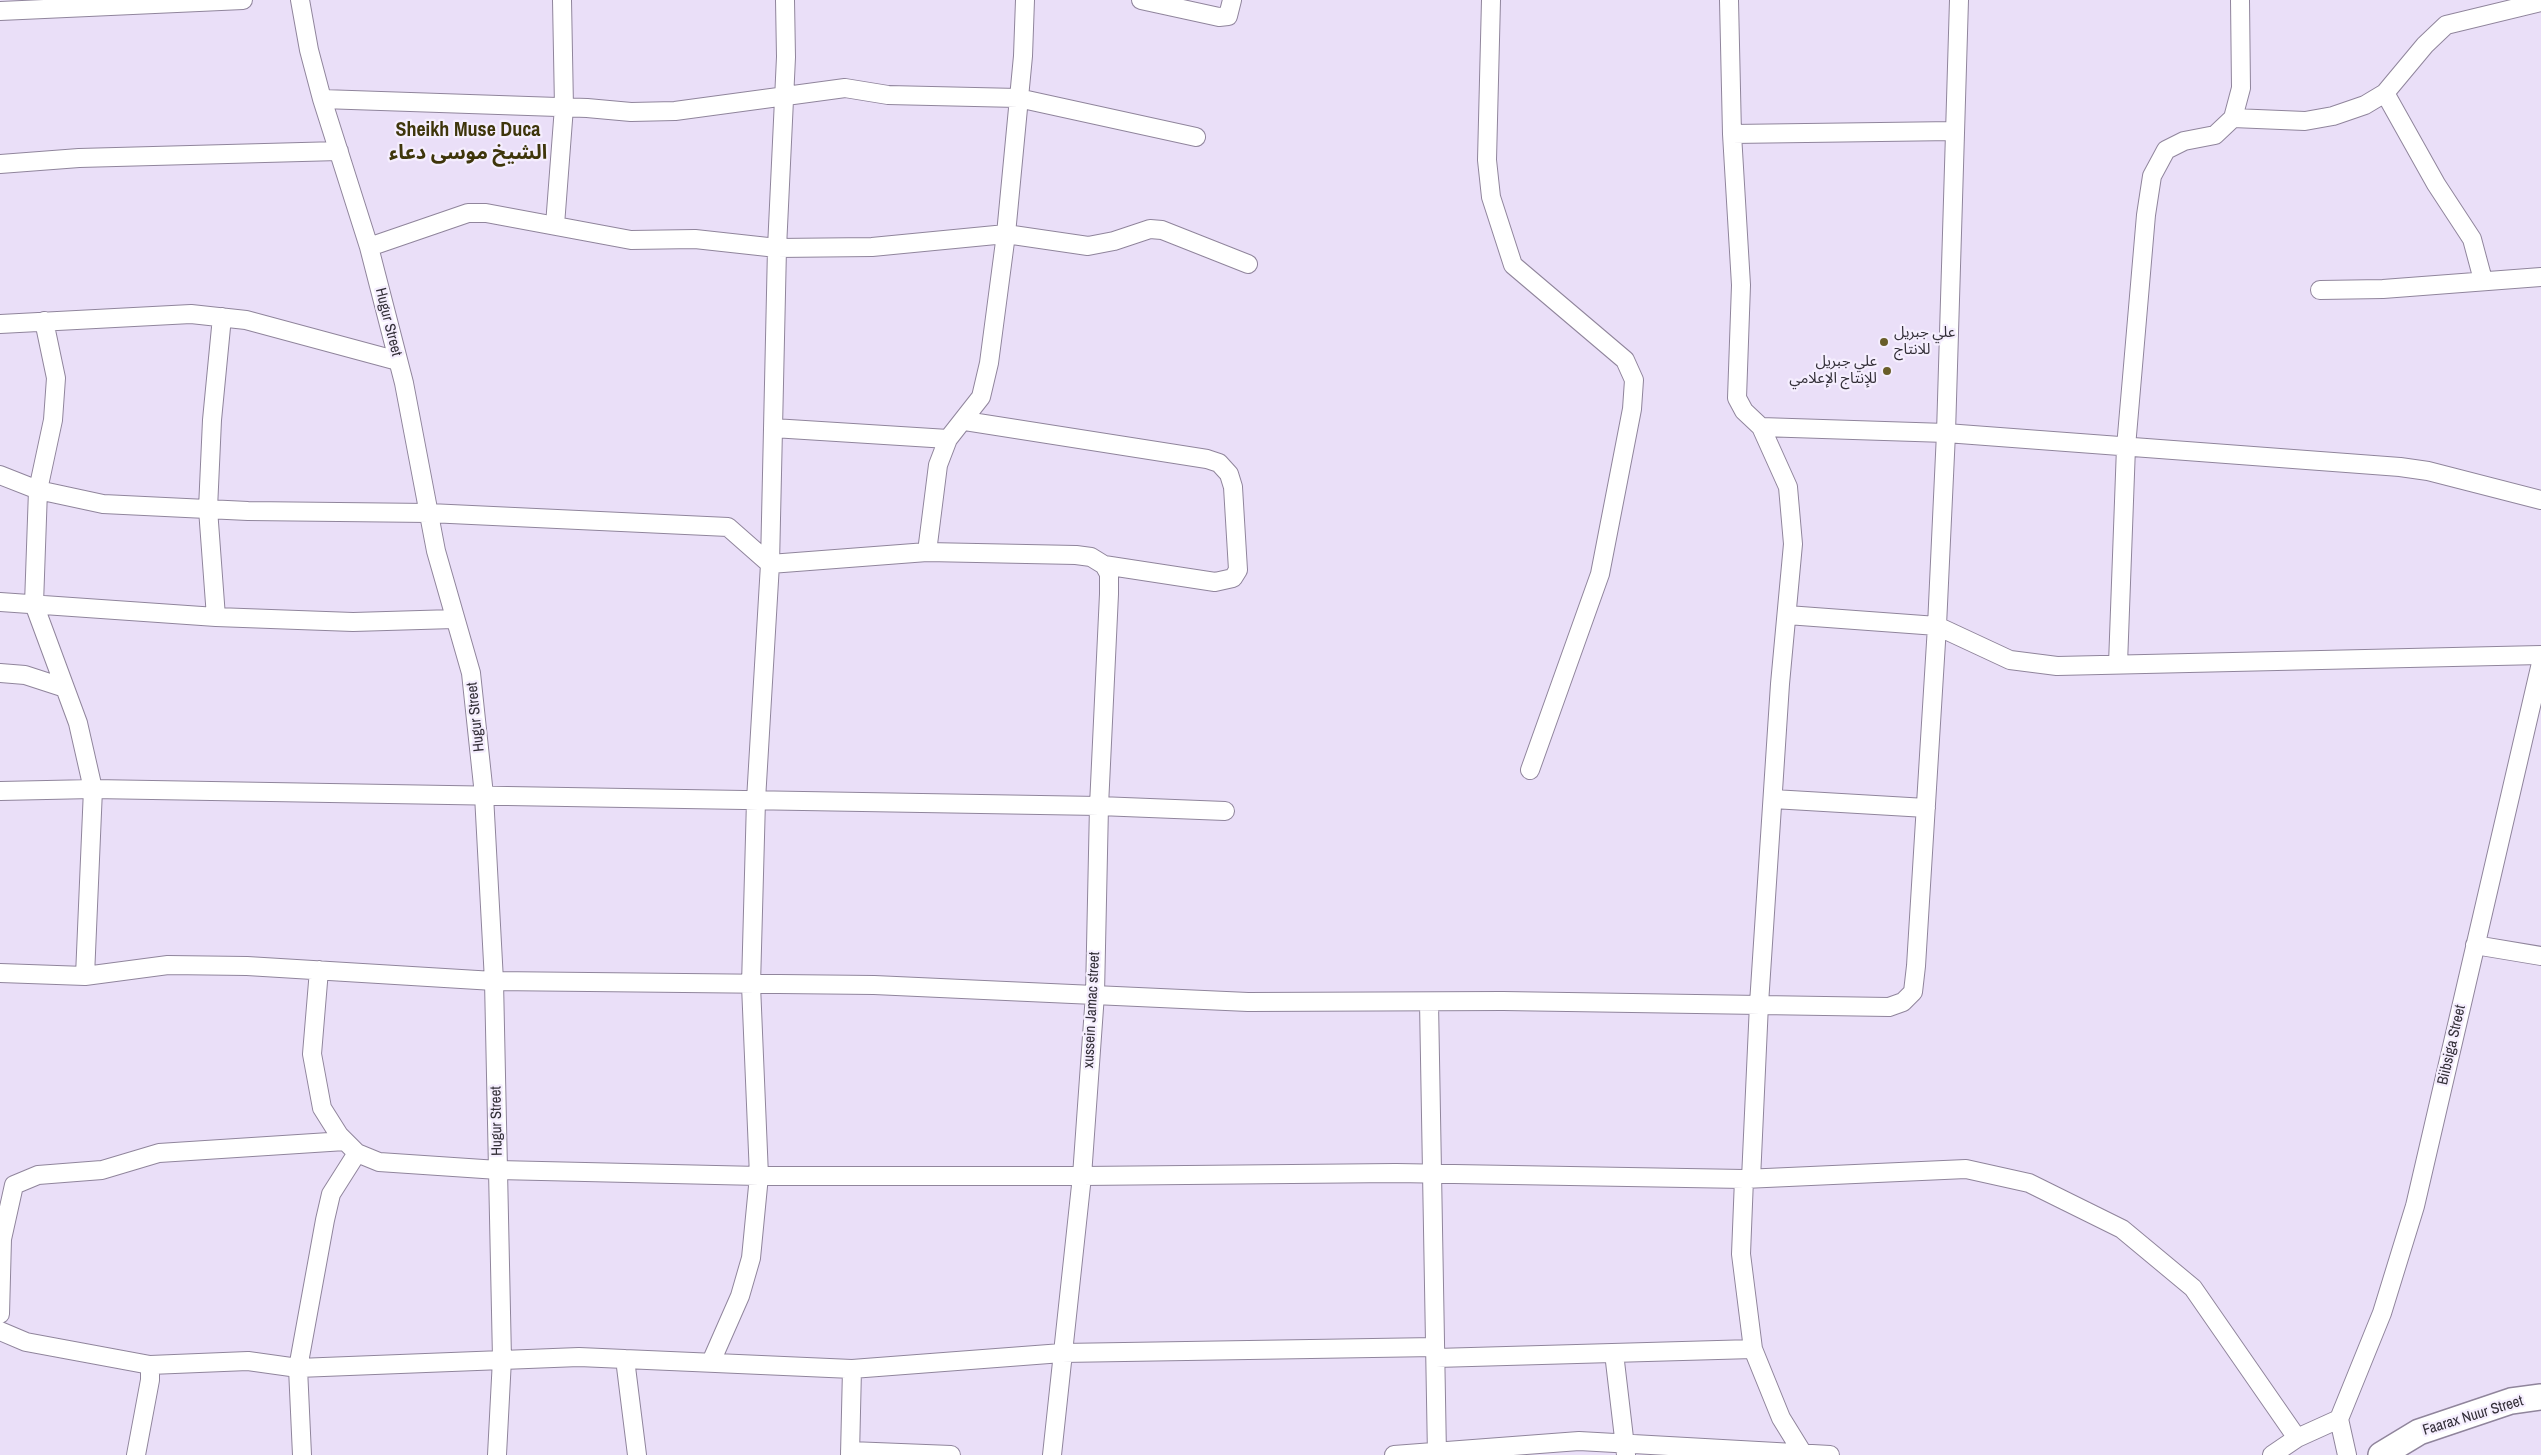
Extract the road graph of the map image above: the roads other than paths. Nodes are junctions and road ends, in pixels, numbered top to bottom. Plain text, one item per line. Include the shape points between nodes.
1 (243, 0) edge
2 (300, 0) edge
3 (562, 0) edge
4 (785, 0) edge
5 (1025, 0) edge
6 (1141, 0) edge
7 (1232, 0) edge
8 (1491, 0) edge
9 (1730, 0) edge
10 (1959, 0) edge
11 (2240, 0) edge
12 (2541, 2) edge
13 (0, 11) edge
14 (2385, 94) junction
15 (785, 95) junction
16 (1018, 98) junction
17 (322, 99) junction
18 (564, 107) junction
19 (2233, 118) junction
20 (1954, 131) junction
21 (1732, 134) junction
22 (1196, 137) dead end
23 (339, 151) junction
24 (0, 164) edge
25 (556, 225) junction
26 (1006, 234) junction
27 (369, 246) junction
28 (777, 248) junction
29 (1248, 264) dead end
30 (2541, 277) edge
31 (2483, 280) junction
32 (2320, 290) dead end
33 (222, 317) junction
34 (44, 321) junction
35 (0, 324) edge
36 (398, 361) junction
37 (964, 421) junction
38 (1761, 427) junction
39 (773, 428) junction
40 (1946, 433) junction
41 (948, 439) junction
42 (2126, 447) junction
43 (0, 475) edge
44 (38, 490) junction
45 (2541, 500) edge
46 (208, 509) junction
47 (429, 513) junction
48 (927, 552) junction
49 (770, 564) junction
50 (1104, 566) junction
51 (0, 602) edge
52 (34, 604) junction
53 (1787, 614) junction
54 (216, 617) junction
55 (454, 619) junction
56 (1937, 626) junction
57 (2541, 656) edge
58 (2541, 663) edge
59 (2118, 664) junction
60 (0, 673) edge
61 (65, 688) junction
62 (1530, 770) dead end
63 (93, 789) junction
64 (0, 791) edge
65 (484, 796) junction
66 (1773, 799) junction
67 (756, 800) junction
68 (1099, 806) junction
69 (1926, 808) junction
70 (1226, 811) dead end
71 (2475, 945) junction
72 (2541, 956) edge
73 (319, 970) junction
74 (0, 973) edge
75 (86, 976) junction
76 (494, 981) junction
77 (751, 985) junction
78 (1095, 994) junction
79 (1429, 1002) junction
80 (1759, 1004) junction
81 (344, 1141) junction
82 (358, 1153) junction
83 (498, 1170) junction
84 (1431, 1174) junction
85 (759, 1176) junction
86 (1082, 1176) junction
87 (1747, 1179) junction
88 (1, 1310) edge
89 (0, 1331) edge
90 (1753, 1349) junction
91 (1062, 1353) junction
92 (1435, 1353) junction
93 (1614, 1353) junction
94 (502, 1359) junction
95 (625, 1359) junction
96 (711, 1362) junction
97 (150, 1365) junction
98 (298, 1368) junction
99 (852, 1369) junction
100 (2541, 1397) edge
101 (2339, 1419) junction
102 (2297, 1438) junction
103 (1625, 1450) edge
104 (1802, 1452) junction
105 (850, 1453) edge
106 (1437, 1454) edge
107 (136, 1455) edge
108 (302, 1455) edge
109 (497, 1455) edge
110 (637, 1455) edge
111 (951, 1455) edge
112 (1052, 1455) edge
113 (1394, 1455) edge
114 (1824, 1455) edge
115 (2272, 1455) edge
116 (2347, 1455) edge
117 (2381, 1455) edge

1 - 13 street
2 - 17 street, Hugur Street
3 - 18 street
4 - 15 street
5 - 16 street
6 - 7 street via 1219,17 1228,16
8 - 62 street via 1487,160 1491,197 1514,264 1625,360 1634,380 1632,409 1600,574
9 - 21 street
10 - 20 street
11 - 19 street via 2241,88
12 - 14 street via 2446,25
14 - 19 street via 2333,116 2304,121
14 - 31 street via 2436,184 2472,239
15 - 16 street via 845,88 888,95
15 - 18 street via 675,111 631,112
15 - 28 street
16 - 22 street
16 - 26 street
17 - 18 street
17 - 23 street, Hugur Street
18 - 25 street
19 - 42 street via 2215,135 2184,141 2166,150 2152,176
20 - 21 street
20 - 40 street
21 - 38 street via 1741,285 1737,398 1744,411
23 - 24 street via 79,158
23 - 27 street, Hugur Street
25 - 27 street via 486,213 468,214
25 - 28 street via 631,240 695,239
26 - 28 street via 872,247
26 - 29 street via 1088,246 1114,242 1150,229 1162,230
26 - 37 street via 989,363 981,397
27 - 36 street, Hugur Street
28 - 39 street
30 - 31 street
31 - 32 street via 2383,289
33 - 34 street via 191,314
33 - 36 street
33 - 46 street
34 - 35 street
34 - 44 street via 56,378 53,420
36 - 47 street, Hugur Street
37 - 41 street
37 - 50 street via 1208,459 1218,463 1229,474 1233,487 1238,570 1233,578 1215,582
38 - 40 street
38 - 53 street via 1788,488 1793,544
39 - 41 street
39 - 49 street
40 - 42 street
40 - 56 street
41 - 48 street via 938,465
42 - 45 street via 2400,467
42 - 59 street
43 - 44 street
44 - 46 street via 103,504
44 - 52 street
46 - 47 street
46 - 54 street
47 - 49 street via 728,527
47 - 55 street, Hugur Street
48 - 49 street
48 - 50 street via 1076,555 1091,557
49 - 67 street
50 - 68 street, xussein Jamac street via 1109,574 1109,594
51 - 52 street
52 - 54 street
52 - 61 street
53 - 56 street
53 - 66 street
54 - 55 street via 353,622
55 - 65 street, Hugur Street via 471,673
56 - 59 street via 2010,660 2057,666
56 - 69 street
57 - 59 street
58 - 71 street, Biibsiga Street
60 - 61 street via 26,675
61 - 63 street via 78,723
63 - 64 street
63 - 65 street
63 - 75 street
65 - 67 street
65 - 76 street, Hugur Street
66 - 69 street
66 - 80 street
67 - 68 street
67 - 77 street
68 - 70 street
68 - 78 street, xussein Jamac street
69 - 80 street via 1914,992 1889,1008
71 - 72 street
71 - 101 street, Biibsiga Street via 2402,1253
73 - 75 street via 168,965
73 - 76 street
73 - 81 street via 312,1054 322,1108
74 - 75 street
76 - 77 street
76 - 83 street, Hugur Street
77 - 78 street via 874,985
77 - 85 street
78 - 79 street via 1248,1002
78 - 86 street, xussein Jamac street
79 - 80 street
79 - 84 street
80 - 87 street
81 - 82 street
81 - 88 street via 158,1153 102,1170 38,1175 14,1185 2,1239
82 - 83 street via 379,1162
82 - 98 street via 331,1194
83 - 85 street
83 - 94 street, Hugur Street
84 - 86 street
84 - 87 street
84 - 92 street
85 - 86 street
85 - 96 street via 751,1258 740,1296
86 - 91 street, xussein Jamac street
87 - 90 street via 1741,1254
87 - 102 street via 1966,1169 2029,1182 2122,1229 2192,1288
89 - 97 street via 26,1342
90 - 93 street
90 - 104 street via 1781,1418
91 - 92 street
91 - 99 street
91 - 112 street, xussein Jamac street
92 - 93 street
92 - 106 street
93 - 103 street
94 - 95 street
94 - 98 street
94 - 109 street, Hugur Street
95 - 96 street
95 - 110 street
96 - 99 street
97 - 98 street via 248,1361
97 - 107 street
98 - 108 street
99 - 105 street
100 - 117 main road, Faarax Nuur Street via 2511,1401 2419,1432
101 - 102 street
101 - 116 street
102 - 115 street
103 - 104 street
103 - 106 street via 1579,1441
104 - 114 street
105 - 111 street
106 - 113 street

